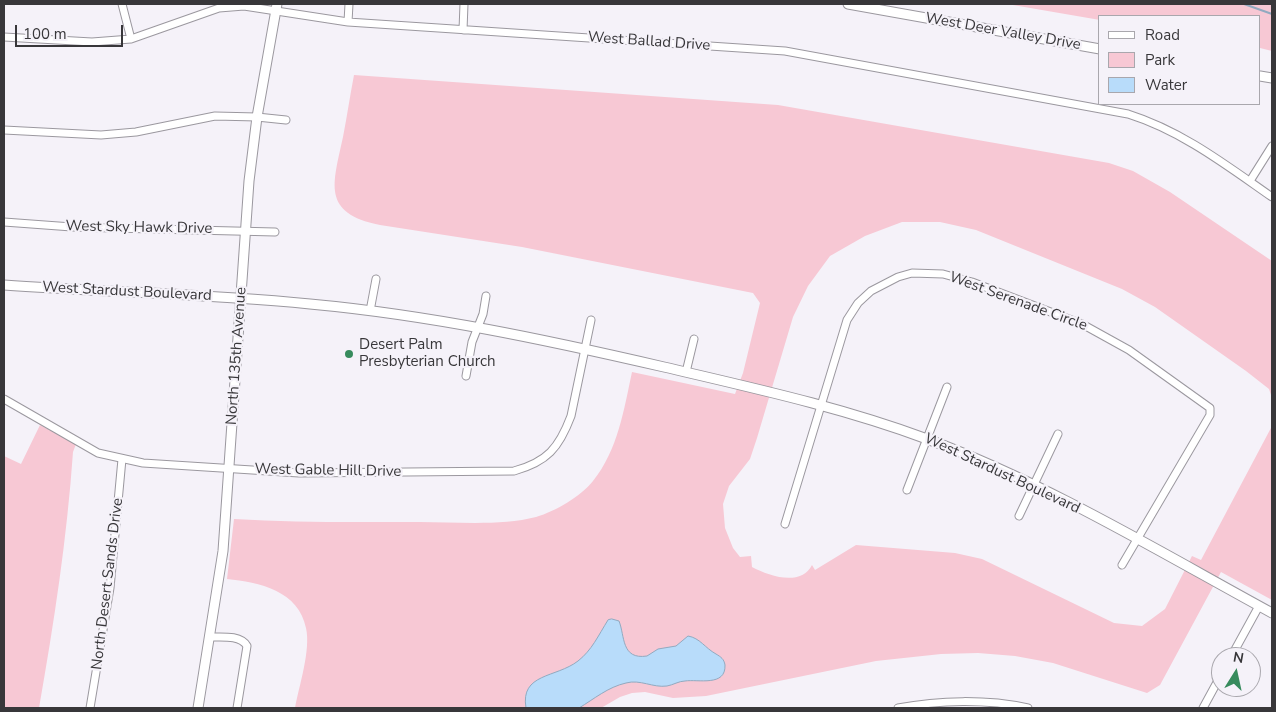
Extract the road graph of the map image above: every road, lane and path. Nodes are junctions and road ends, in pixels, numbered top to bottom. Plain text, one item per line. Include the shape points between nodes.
1 (122, 4) edge
2 (349, 4) edge
3 (464, 4) edge
4 (848, 4) edge
5 (219, 6) edge
6 (276, 7) edge
7 (348, 22) junction
8 (463, 30) junction
9 (4, 37) edge
10 (131, 38) junction
11 (1098, 49) edge
12 (257, 117) junction
13 (286, 120) dead end
14 (4, 130) edge
15 (1272, 146) edge
16 (1250, 181) junction
17 (1272, 197) edge
18 (4, 222) edge
19 (245, 230) junction
20 (275, 232) dead end
21 (376, 279) dead end
22 (4, 285) edge
23 (486, 296) dead end
24 (240, 299) junction
25 (370, 311) junction
26 (591, 320) dead end
27 (478, 327) junction
28 (694, 339) dead end
29 (585, 349) junction
30 (686, 372) junction
31 (466, 376) dead end
32 (947, 387) dead end
33 (4, 399) edge
34 (822, 404) junction
35 (1058, 434) dead end
36 (927, 439) junction
37 (122, 459) junction
38 (229, 469) junction
39 (1034, 486) junction
40 (907, 490) dead end
41 (1019, 516) dead end
42 (785, 524) dead end
43 (1138, 539) junction
44 (1122, 565) dead end
45 (1259, 606) junction
46 (1272, 613) edge
47 (211, 637) junction
48 (1236, 647) edge
49 (1211, 693) edge
50 (994, 706) edge
51 (90, 708) edge
52 (198, 708) edge
53 (236, 708) edge
54 (898, 708) edge
55 (1028, 708) edge
56 (1203, 708) edge

1 - 10 street
2 - 7 street
3 - 8 street
4 - 11 street, West Deer Valley Drive
5 - 6 street, West Ballad Drive
5 - 10 street, West Ballad Drive
6 - 7 street, West Ballad Drive
6 - 12 street, North 135th Avenue
7 - 8 street, West Ballad Drive
8 - 16 street, West Ballad Drive via 785,51 1094,106 1153,122 1187,138
9 - 10 street, West Ballad Drive via 92,42
12 - 13 street
12 - 14 street via 215,116 136,132 101,135
12 - 19 street, North 135th Avenue
15 - 16 street
16 - 17 street, West Ballad Drive
18 - 19 street, West Sky Hawk Drive via 72,227
19 - 20 street, West Sky Hawk Drive
19 - 24 street, North 135th Avenue
21 - 25 street
22 - 24 street, West Stardust Boulevard
23 - 27 street
24 - 25 street, West Stardust Boulevard
24 - 38 street, North 135th Avenue
25 - 27 street, West Stardust Boulevard
26 - 29 street
27 - 29 street, West Stardust Boulevard
27 - 31 street
28 - 30 street
29 - 30 street, West Stardust Boulevard
29 - 38 street, West Gable Hill Drive via 566,432 558,446 532,466 514,470 299,473
30 - 34 street, West Stardust Boulevard
32 - 36 street
33 - 37 street, West Gable Hill Drive via 98,452
34 - 36 street, West Stardust Boulevard
34 - 42 street
34 - 43 street, West Serenade Circle via 847,320 858,303 871,292 898,277 912,273 944,274 1082,324 1154,367 1207,405 1210,411
35 - 39 street
36 - 39 street, West Stardust Boulevard
36 - 40 street
37 - 38 street, West Gable Hill Drive
37 - 51 street, North Desert Sands Drive via 110,588
38 - 47 street, North 135th Avenue via 223,551
39 - 41 street
39 - 43 street, West Stardust Boulevard
43 - 44 street
43 - 45 street, West Stardust Boulevard
45 - 46 street, West Stardust Boulevard
45 - 48 street
47 - 52 street, North 135th Avenue
47 - 53 street via 238,639 247,646
49 - 56 street
50 - 54 street via 933,704
50 - 55 street

